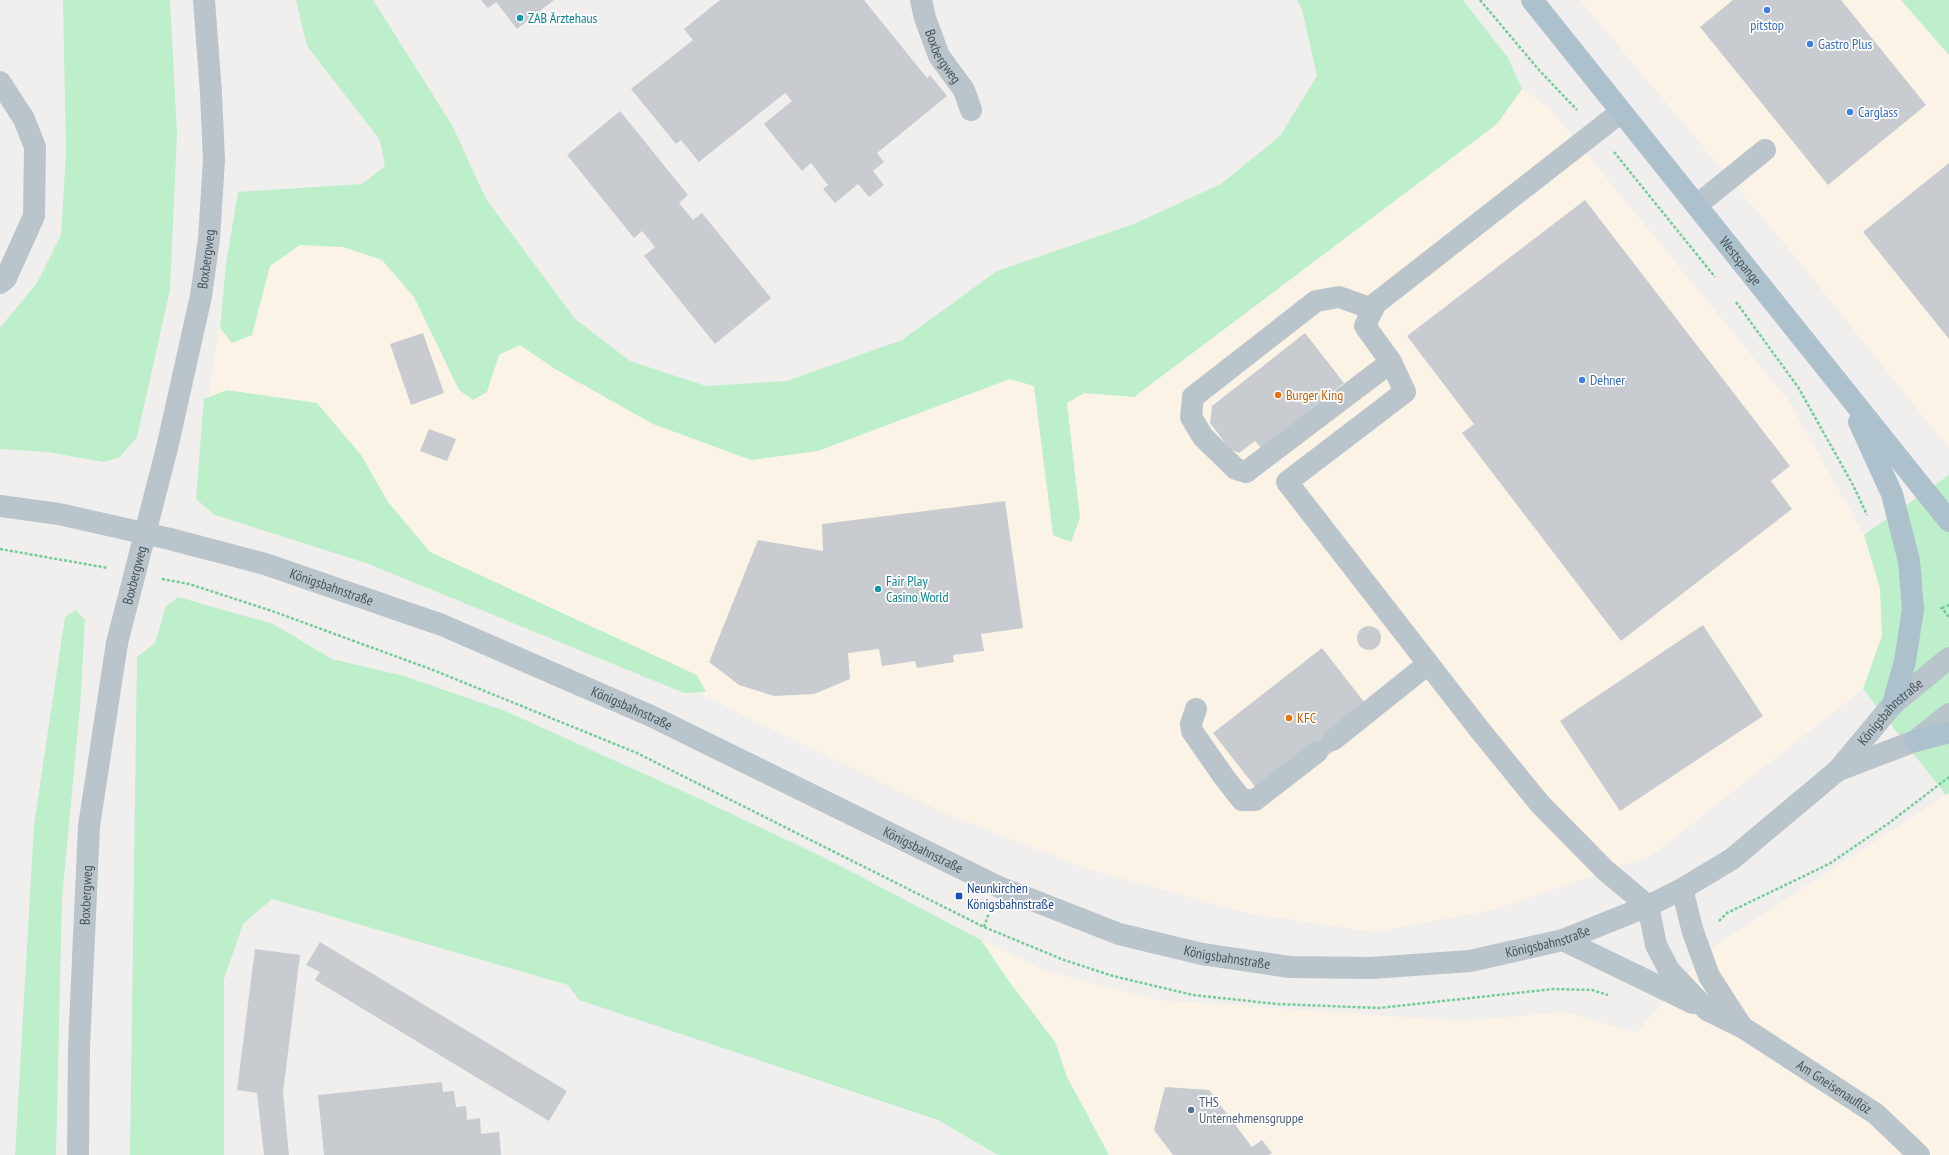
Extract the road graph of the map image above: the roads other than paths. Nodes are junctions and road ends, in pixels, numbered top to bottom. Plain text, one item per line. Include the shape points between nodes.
1 (204, 0) edge
2 (921, 0) edge
3 (1532, 0) edge
4 (0, 82) edge
5 (971, 110) dead end
6 (1621, 112) junction
7 (1765, 150) dead end
8 (1697, 205) junction
9 (0, 283) edge
10 (1373, 309) junction
11 (1391, 362) junction
12 (1848, 395) junction
13 (1928, 494) junction
14 (1949, 503) edge
15 (0, 506) edge
16 (1949, 521) edge
17 (1949, 658) edge
18 (1428, 664) junction
19 (1893, 704) junction
20 (1196, 709) dead end
21 (1949, 714) edge
22 (1949, 732) edge
23 (1915, 741) junction
24 (1838, 770) junction
25 (1682, 889) junction
26 (1648, 906) junction
27 (1563, 940) junction
28 (1707, 1010) junction
29 (1742, 1027) junction
30 (78, 1155) edge
31 (1919, 1155) edge

1 - 30 street, Boxbergweg, bridge via 214,160 209,239 201,296 167,448 118,643 89,826 79,1047
2 - 5 street, Boxbergweg via 939,56 964,90
3 - 6 main road, Westspange
4 - 9 street via 24,119 35,147 34,216 6,278
6 - 8 main road, Westspange
6 - 10 street via 1375,304
7 - 8 street
8 - 12 main road, Westspange
10 - 11 street via 1365,326
10 - 11 street via 1340,298 1316,301 1193,397 1191,416 1203,437 1236,468 1246,472
11 - 18 street via 1405,392 1287,482
12 - 13 main road, Westspange
12 - 19 main road via 1892,494 1909,560 1913,609 1905,661
13 - 14 main road
13 - 16 main road, Westspange
15 - 27 street, Königsbahnstraße via 59,514 258,562 442,625 651,716 999,887 1119,934 1202,954 1290,967 1371,968 1470,961
17 - 19 street, Königsbahnstraße
18 - 20 street via 1255,800 1242,800 1192,731 1190,724
18 - 26 street via 1540,804 1605,870
19 - 24 street, Königsbahnstraße
21 - 23 street, Königsbahnstraße
22 - 23 main road
23 - 24 street, Königsbahnstraße
24 - 25 street, Königsbahnstraße via 1732,859
25 - 26 street, Königsbahnstraße
25 - 29 street, Am Gneisenauflöz via 1693,932 1710,976
26 - 27 street, Königsbahnstraße
26 - 28 street, Am Gneisenauflöz via 1656,944 1669,970
27 - 28 street, Am Gneisenauflöz
28 - 29 street, Am Gneisenauflöz
29 - 31 street, Am Gneisenauflöz via 1876,1114

